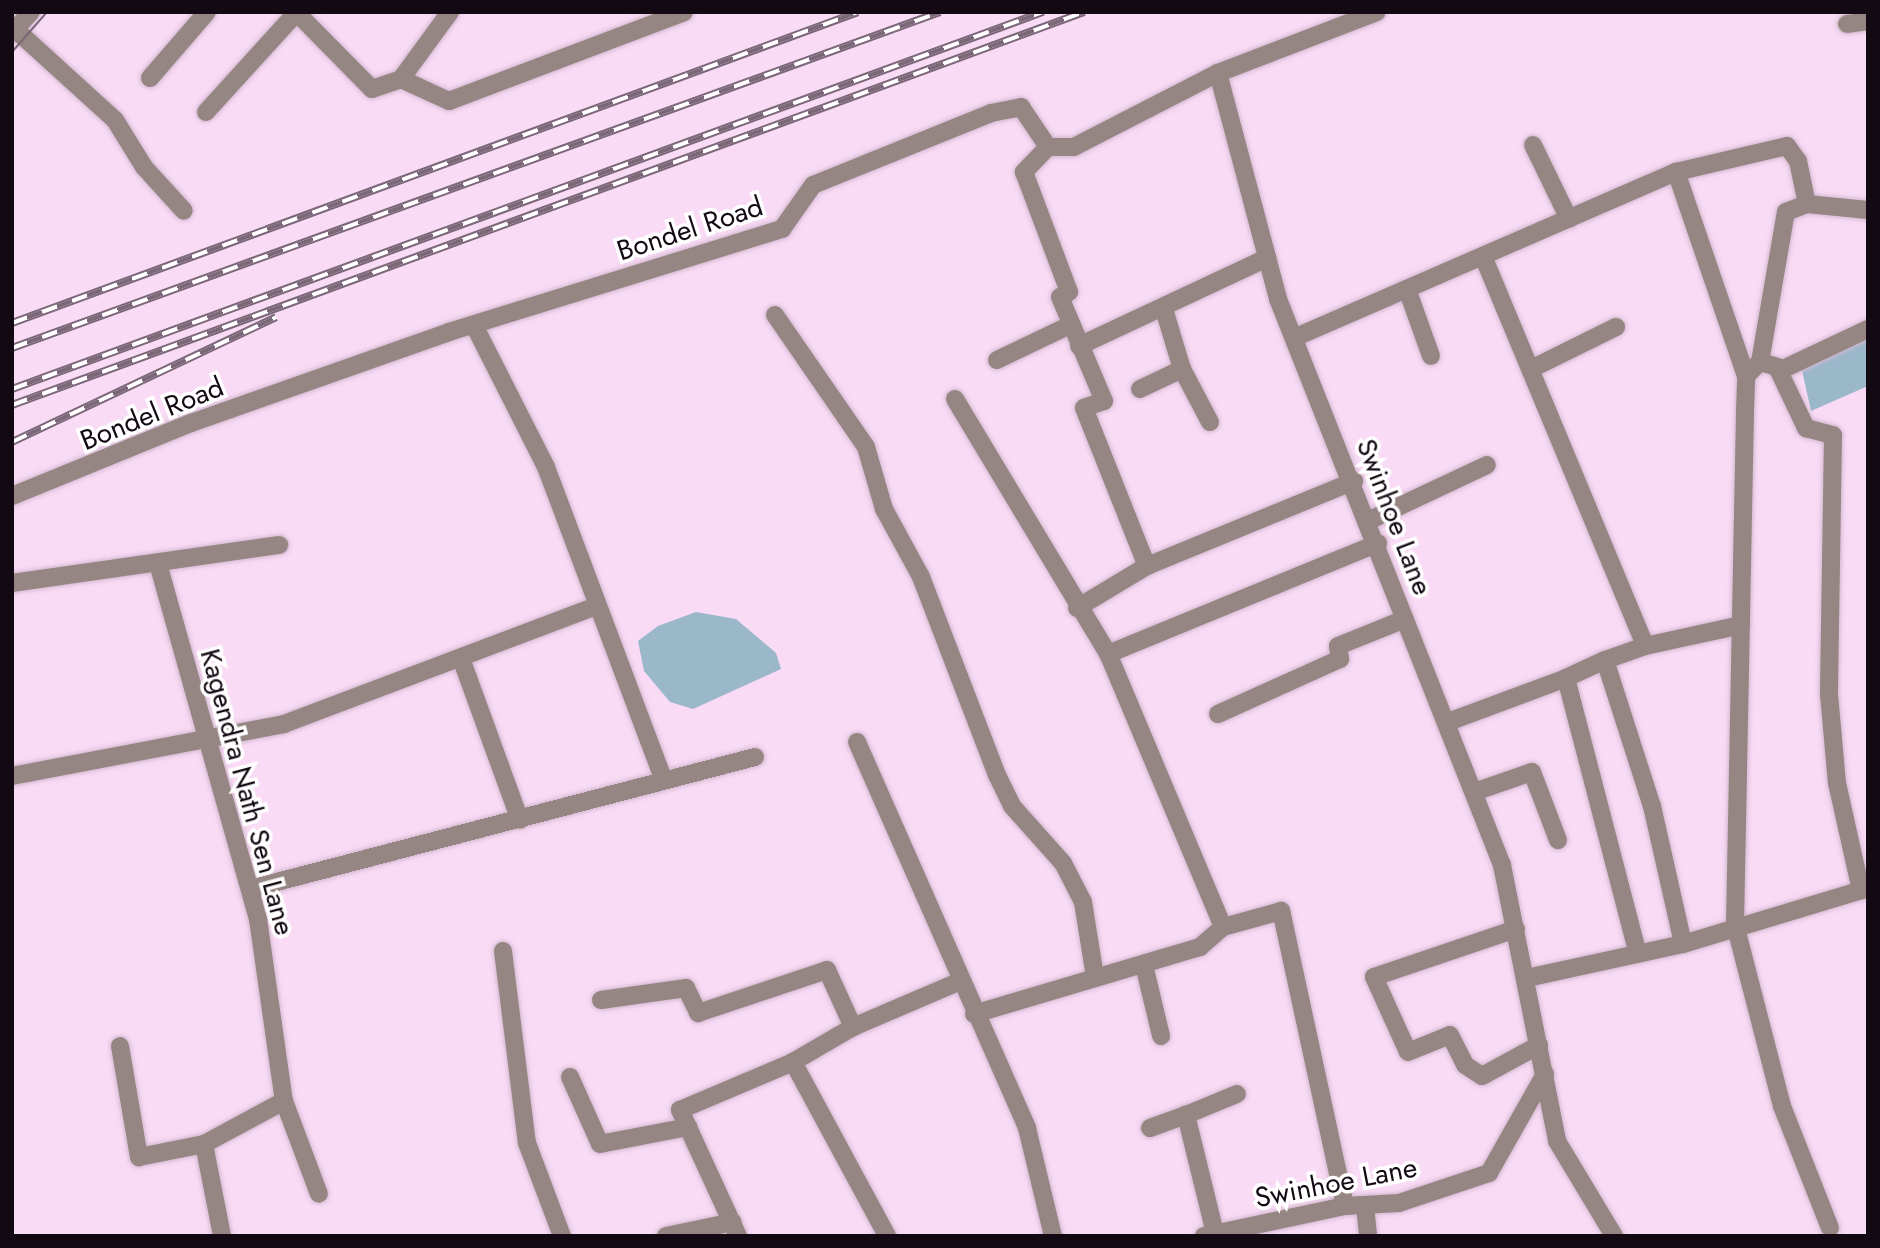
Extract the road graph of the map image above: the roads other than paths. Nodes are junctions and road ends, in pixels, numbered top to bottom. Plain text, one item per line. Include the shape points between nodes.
1 (31, 12) edge
2 (207, 12) edge
3 (450, 12) edge
4 (684, 12) edge
5 (1377, 12) edge
6 (296, 13) edge
7 (1868, 21) edge
8 (1847, 24) dead end
9 (14, 32) edge
10 (1218, 73) junction
11 (150, 78) dead end
12 (401, 79) junction
13 (206, 112) dead end
14 (1533, 145) dead end
15 (1048, 147) junction
16 (1676, 172) junction
17 (1807, 204) junction
18 (1868, 210) edge
19 (184, 211) dead end
20 (1569, 219) junction
21 (1483, 256) junction
22 (1267, 258) junction
23 (1407, 289) junction
24 (1164, 309) junction
25 (775, 315) dead end
26 (474, 325) junction
27 (1070, 325) junction
28 (1616, 327) dead end
29 (1868, 329) edge
30 (1296, 337) junction
31 (1079, 345) junction
32 (1431, 356) dead end
33 (997, 360) dead end
34 (1760, 362) junction
35 (1182, 369) junction
36 (1531, 369) junction
37 (1779, 371) junction
38 (1746, 376) junction
39 (1140, 389) dead end
40 (955, 399) dead end
41 (1210, 422) dead end
42 (1487, 465) dead end
43 (1354, 481) junction
44 (12, 496) edge
45 (1370, 520) junction
46 (1378, 543) junction
47 (279, 545) dead end
48 (1147, 566) junction
49 (159, 567) junction
50 (12, 583) edge
51 (594, 607) junction
52 (1077, 608) junction
53 (1405, 619) junction
54 (1741, 625) junction
55 (1645, 646) junction
56 (1108, 654) junction
57 (1605, 660) junction
58 (462, 661) junction
59 (1566, 678) junction
60 (1218, 714) dead end
61 (1448, 722) junction
62 (857, 741) dead end
63 (208, 743) junction
64 (755, 757) dead end
65 (12, 776) edge
66 (663, 778) junction
67 (1477, 790) junction
68 (520, 820) junction
69 (1558, 840) dead end
70 (250, 889) junction
71 (1864, 889) edge
72 (1735, 924) junction
73 (1223, 927) junction
74 (1516, 929) junction
75 (1683, 944) junction
76 (503, 951) dead end
77 (1638, 954) junction
78 (1144, 965) junction
79 (1095, 977) junction
80 (1527, 978) junction
81 (961, 981) junction
82 (601, 1000) dead end
83 (974, 1014) junction
84 (853, 1027) junction
85 (1161, 1036) dead end
86 (1539, 1045) junction
87 (120, 1046) dead end
88 (793, 1062) junction
89 (1545, 1074) junction
90 (570, 1077) dead end
91 (1237, 1094) dead end
92 (284, 1101) junction
93 (1186, 1115) junction
94 (688, 1127) junction
95 (1150, 1128) dead end
96 (204, 1144) junction
97 (319, 1194) dead end
98 (1345, 1206) junction
99 (1365, 1206) junction
100 (1830, 1228) dead end
101 (736, 1229) edge
102 (1210, 1235) edge
103 (222, 1236) edge
104 (562, 1236) edge
105 (666, 1236) edge
106 (887, 1236) edge
107 (1053, 1236) edge
108 (1368, 1236) edge
109 (1614, 1236) edge

1 - 9 street
2 - 11 street
3 - 12 street
4 - 12 street via 449,102
5 - 10 street
6 - 12 street via 372,89
6 - 13 street
7 - 8 street
9 - 19 street via 115,120 144,167
10 - 15 street via 1074,147
10 - 22 street, Swinhoe Lane
14 - 20 street
15 - 26 street, Bondel Road via 1021,107 991,113 813,186 782,229
15 - 27 street via 1024,172 1069,292 1060,297
16 - 17 street via 1787,146 1798,161
16 - 20 street
16 - 38 street
17 - 18 street
17 - 34 street via 1786,212
20 - 21 street
21 - 23 street
21 - 36 street
22 - 24 street
22 - 30 street, Swinhoe Lane
23 - 30 street
23 - 32 street
24 - 31 street
24 - 35 street
25 - 79 street via 866,447 884,509 920,576 997,775 1083,902
26 - 44 street, Bondel Road via 191,423
26 - 51 street via 546,467
27 - 31 street
27 - 33 street
28 - 36 street
29 - 37 street
30 - 43 street, Swinhoe Lane
31 - 48 street via 1104,401 1084,408
34 - 37 street
34 - 38 street
35 - 39 street
35 - 41 street
36 - 55 street
37 - 71 street via 1806,428 1833,435 1829,694 1837,783
38 - 54 street
40 - 52 street
42 - 45 street
43 - 45 street, Swinhoe Lane
43 - 48 street
45 - 46 street, Swinhoe Lane
46 - 53 street, Swinhoe Lane
46 - 56 street
47 - 49 street
48 - 52 street
49 - 50 street
49 - 63 street, Kagendra Nath Sen Lane
51 - 58 street
51 - 66 street
52 - 56 street
53 - 60 street via 1338,646 1340,659
53 - 61 street, Swinhoe Lane
54 - 55 street
54 - 72 street
55 - 57 street
56 - 73 street
57 - 59 street
57 - 75 street via 1652,806
58 - 63 street via 284,724
58 - 68 street
59 - 61 street
59 - 77 street
61 - 67 street, Swinhoe Lane
62 - 81 street
63 - 65 street
63 - 70 street, Kagendra Nath Sen Lane
64 - 66 street
66 - 68 street
67 - 69 street via 1531,772
67 - 74 street, Swinhoe Lane
68 - 70 street
70 - 92 street, Kagendra Nath Sen Lane
71 - 72 street
72 - 75 street
72 - 100 street via 1782,1106
73 - 78 street via 1200,947
73 - 98 street via 1281,911
74 - 80 street, Swinhoe Lane
74 - 86 street via 1374,977 1408,1052 1450,1035 1465,1065 1482,1076
75 - 77 street
76 - 104 street via 527,1143
77 - 80 street
78 - 79 street
78 - 85 street
79 - 83 street
80 - 86 street, Swinhoe Lane
81 - 83 street
81 - 84 street
82 - 84 street via 686,988 698,1013 827,970
83 - 107 street via 1027,1128
84 - 88 street
86 - 89 street, Swinhoe Lane
87 - 96 street via 139,1157
88 - 94 street via 680,1110
88 - 106 street
89 - 99 street, Swinhoe Lane via 1489,1173 1399,1203
89 - 109 street, Swinhoe Lane via 1557,1141
90 - 94 street via 600,1144
91 - 93 street
92 - 96 street
92 - 97 street, Kagendra Nath Sen Lane
93 - 95 street
93 - 102 street
94 - 101 street
96 - 103 street
98 - 99 street, Swinhoe Lane
98 - 102 street, Swinhoe Lane
99 - 108 street
101 - 105 street

